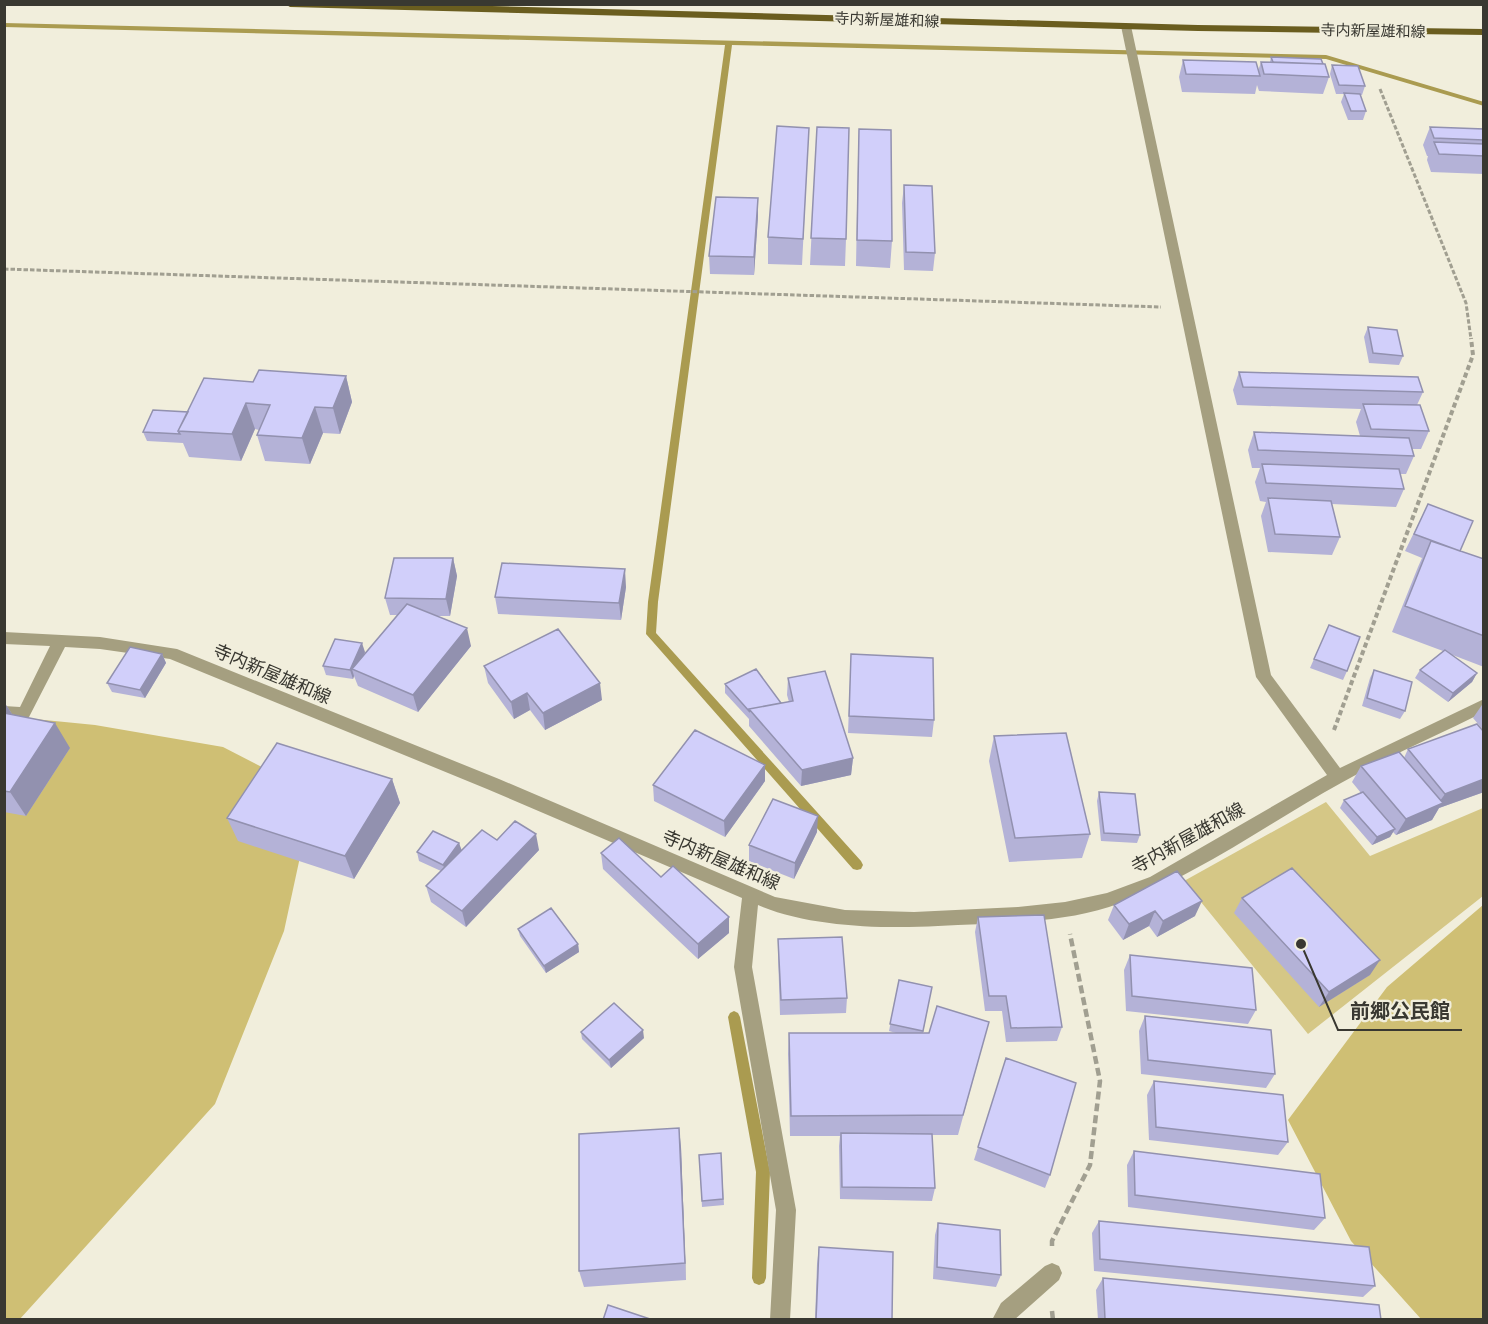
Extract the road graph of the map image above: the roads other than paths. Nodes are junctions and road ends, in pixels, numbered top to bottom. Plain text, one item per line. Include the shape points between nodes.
1 (290, 4) edge
2 (1126, 26) junction
3 (1484, 32) edge
4 (4, 638) edge
5 (60, 642) junction
6 (1484, 705) edge
7 (4, 712) edge
8 (1337, 777) junction
9 (751, 894) junction
10 (1052, 1273) road end
11 (780, 1320) edge
12 (1002, 1320) edge

1 - 2 main road, 寺内新屋雄和線
2 - 3 main road, 寺内新屋雄和線
2 - 8 street via 1264,676
4 - 5 street, 寺内新屋雄和線
5 - 7 street via 24,713
5 - 9 street, 寺内新屋雄和線 via 172,653
6 - 8 street, 寺内新屋雄和線
8 - 9 street, 寺内新屋雄和線 via 1156,882 1107,900 1065,909 914,920 845,918 773,904
9 - 11 street via 743,967 786,1210
10 - 12 street via 1008,1310

